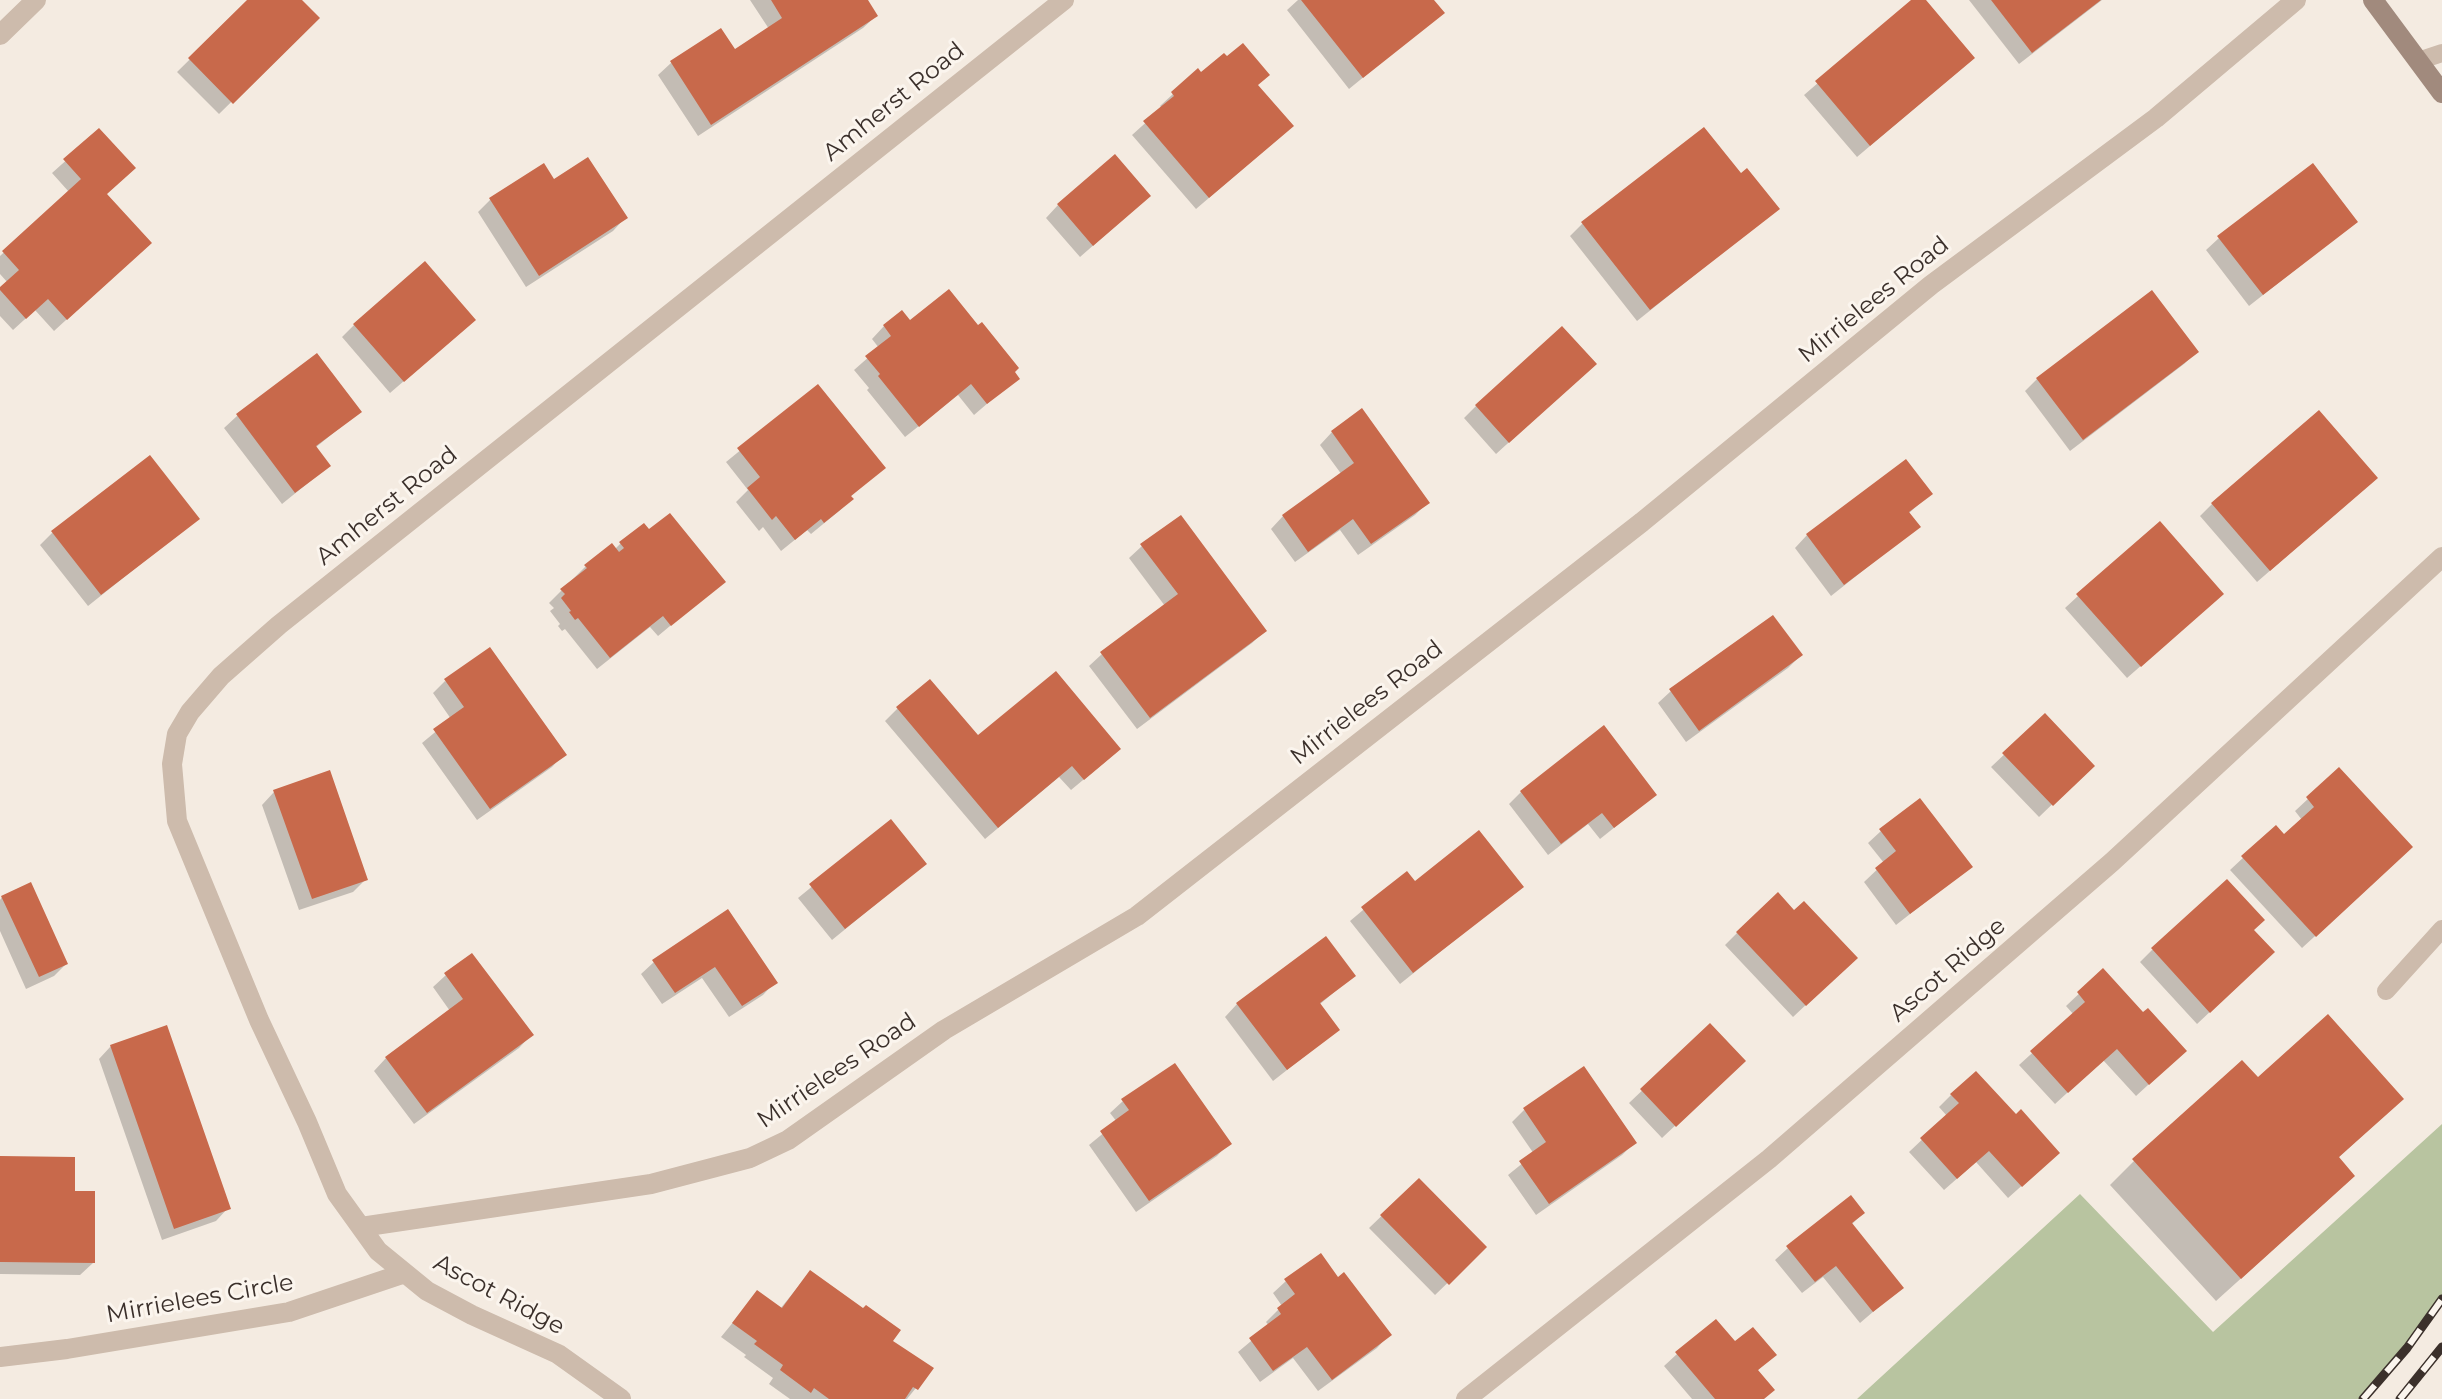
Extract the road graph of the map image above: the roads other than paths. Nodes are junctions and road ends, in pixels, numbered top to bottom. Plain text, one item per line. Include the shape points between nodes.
1 (36, 0) edge
2 (1064, 0) edge
3 (2296, 0) edge
4 (2373, 0) edge
5 (0, 35) edge
6 (2442, 53) edge
7 (2418, 61) junction
8 (2442, 93) edge
9 (2442, 557) edge
10 (2442, 929) edge
11 (2386, 991) dead end
12 (361, 1227) junction
13 (405, 1273) junction
14 (0, 1357) edge
15 (621, 1399) edge
16 (1466, 1399) edge

1 - 5 street
2 - 12 street, Amherst Road via 279,625 221,676 177,734 172,764 177,821 337,1194
3 - 12 street, Mirrielees Road via 2156,118 1931,285 1642,522 1137,916 944,1030 788,1140 750,1158 651,1184
4 - 7 main road
6 - 7 lane
7 - 8 main road
9 - 16 street, Ascot Ridge via 2112,862 1757,1169
10 - 11 lane
12 - 13 street, Ascot Ridge via 378,1251
13 - 14 street, Mirrielees Circle via 289,1312
13 - 15 street, Ascot Ridge via 461,1309 558,1354

